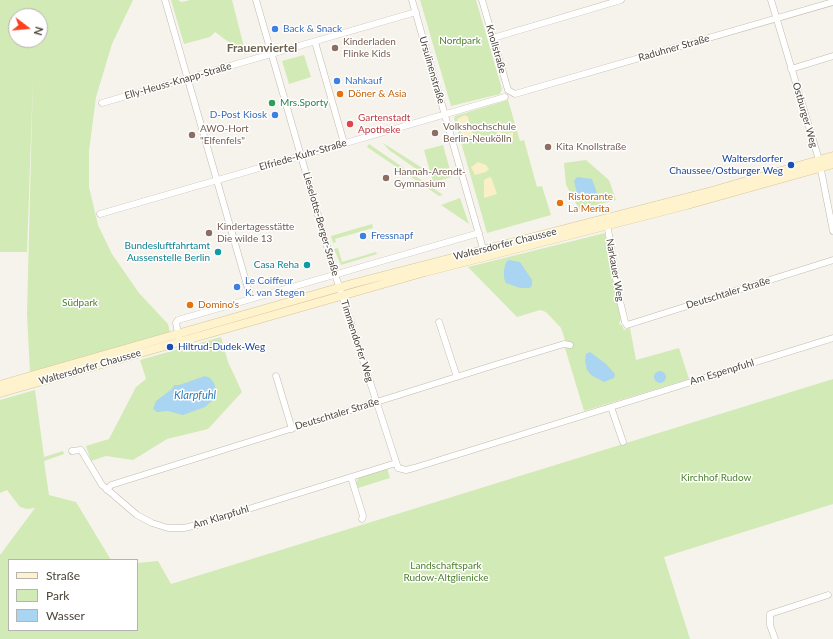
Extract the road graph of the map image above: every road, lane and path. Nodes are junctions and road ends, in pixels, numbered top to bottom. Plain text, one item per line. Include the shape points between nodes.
1 (165, 0) edge
2 (256, 0) edge
3 (412, 0) edge
4 (482, 0) edge
5 (621, 0) edge
6 (771, 0) edge
7 (833, 2) edge
8 (416, 12) junction
9 (776, 18) junction
10 (493, 38) junction
11 (315, 42) junction
12 (272, 54) junction
13 (833, 56) edge
14 (791, 69) junction
15 (187, 78) junction
16 (515, 94) joint
17 (505, 96) dead end
18 (102, 103) dead end
19 (445, 114) junction
20 (344, 143) junction
21 (301, 156) junction
22 (833, 156) edge
23 (820, 164) junction
24 (833, 164) edge
25 (216, 180) junction
26 (100, 214) dead end
27 (606, 221) junction
28 (833, 231) edge
29 (479, 233) junction
30 (484, 252) junction
31 (833, 260) edge
32 (335, 274) junction
33 (341, 291) junction
34 (251, 299) junction
35 (439, 322) dead end
36 (625, 322) joint
37 (179, 338) junction
38 (833, 338) edge
39 (570, 345) dead end
40 (276, 376) dead end
41 (457, 377) junction
42 (0, 386) edge
43 (0, 393) edge
44 (377, 402) junction
45 (611, 407) junction
46 (292, 429) junction
47 (622, 442) dead end
48 (72, 451) dead end
49 (396, 463) junction
50 (352, 478) junction
51 (107, 490) junction
52 (362, 519) dead end
53 (828, 595) dead end
54 (775, 639) edge

1 - 15 street
2 - 12 street, Lieselotte-Berger-Straße
3 - 8 street, Ursulinenstraße
4 - 10 street, Knollstraße
5 - 10 street
6 - 9 street, Ostburger Weg
7 - 9 street, Raduhner Straße
8 - 11 street, Elly-Heuss-Knapp-Straße
8 - 19 street, Ursulinenstraße
9 - 14 street, Ostburger Weg
9 - 16 street, Raduhner Straße
10 - 16 street, Knollstraße via 508,90
11 - 12 street, Elly-Heuss-Knapp-Straße
11 - 20 street
12 - 15 street, Elly-Heuss-Knapp-Straße
12 - 21 street, Lieselotte-Berger-Straße
13 - 14 street
14 - 23 street, Ostburger Weg
15 - 18 street, Elly-Heuss-Knapp-Straße
15 - 25 street
17 - 19 street, Elfriede-Kuhr-Straße
19 - 20 street, Elfriede-Kuhr-Straße
19 - 29 street, Ursulinenstraße
20 - 21 street, Elfriede-Kuhr-Straße
21 - 25 street, Elfriede-Kuhr-Straße
21 - 32 street, Lieselotte-Berger-Straße
22 - 23 main road, Waltersdorfer Chaussee
23 - 24 main road, Waltersdorfer Chaussee
23 - 27 main road, Waltersdorfer Chaussee via 687,205
23 - 28 street, Ostburger Weg
25 - 26 street, Elfriede-Kuhr-Straße
25 - 34 street
27 - 30 main road, Waltersdorfer Chaussee
27 - 36 street, Narkauer Weg
29 - 30 street, Ursulinenstraße
29 - 32 street, Waltersdorfer Chaussee
30 - 33 main road, Waltersdorfer Chaussee
31 - 36 street, Deutschtaler Straße via 627,325
32 - 33 street, Lieselotte-Berger-Straße
32 - 34 street, Waltersdorfer Chaussee
33 - 37 main road, Waltersdorfer Chaussee
33 - 44 street, Timmendorfer Weg
34 - 37 street, Waltersdorfer Chaussee via 178,320 176,323
35 - 41 street
37 - 42 main road, Waltersdorfer Chaussee
37 - 43 main road, Waltersdorfer Chaussee
38 - 45 street, Am Espenpfuhl
39 - 41 street, Deutschtaler Straße via 564,344
40 - 46 street
41 - 44 street, Deutschtaler Straße
44 - 46 street, Deutschtaler Straße
44 - 49 street, Timmendorfer Weg
45 - 47 street
45 - 49 street, Am Espenpfuhl via 414,468 402,470
46 - 51 street, Deutschtaler Straße via 111,485
48 - 51 street, Am Klarpfuhl via 81,450 92,471
49 - 50 street, Am Klarpfuhl
50 - 51 street, Am Klarpfuhl via 184,528 168,528 152,523 137,515
50 - 52 street
53 - 54 street via 770,614 770,625

